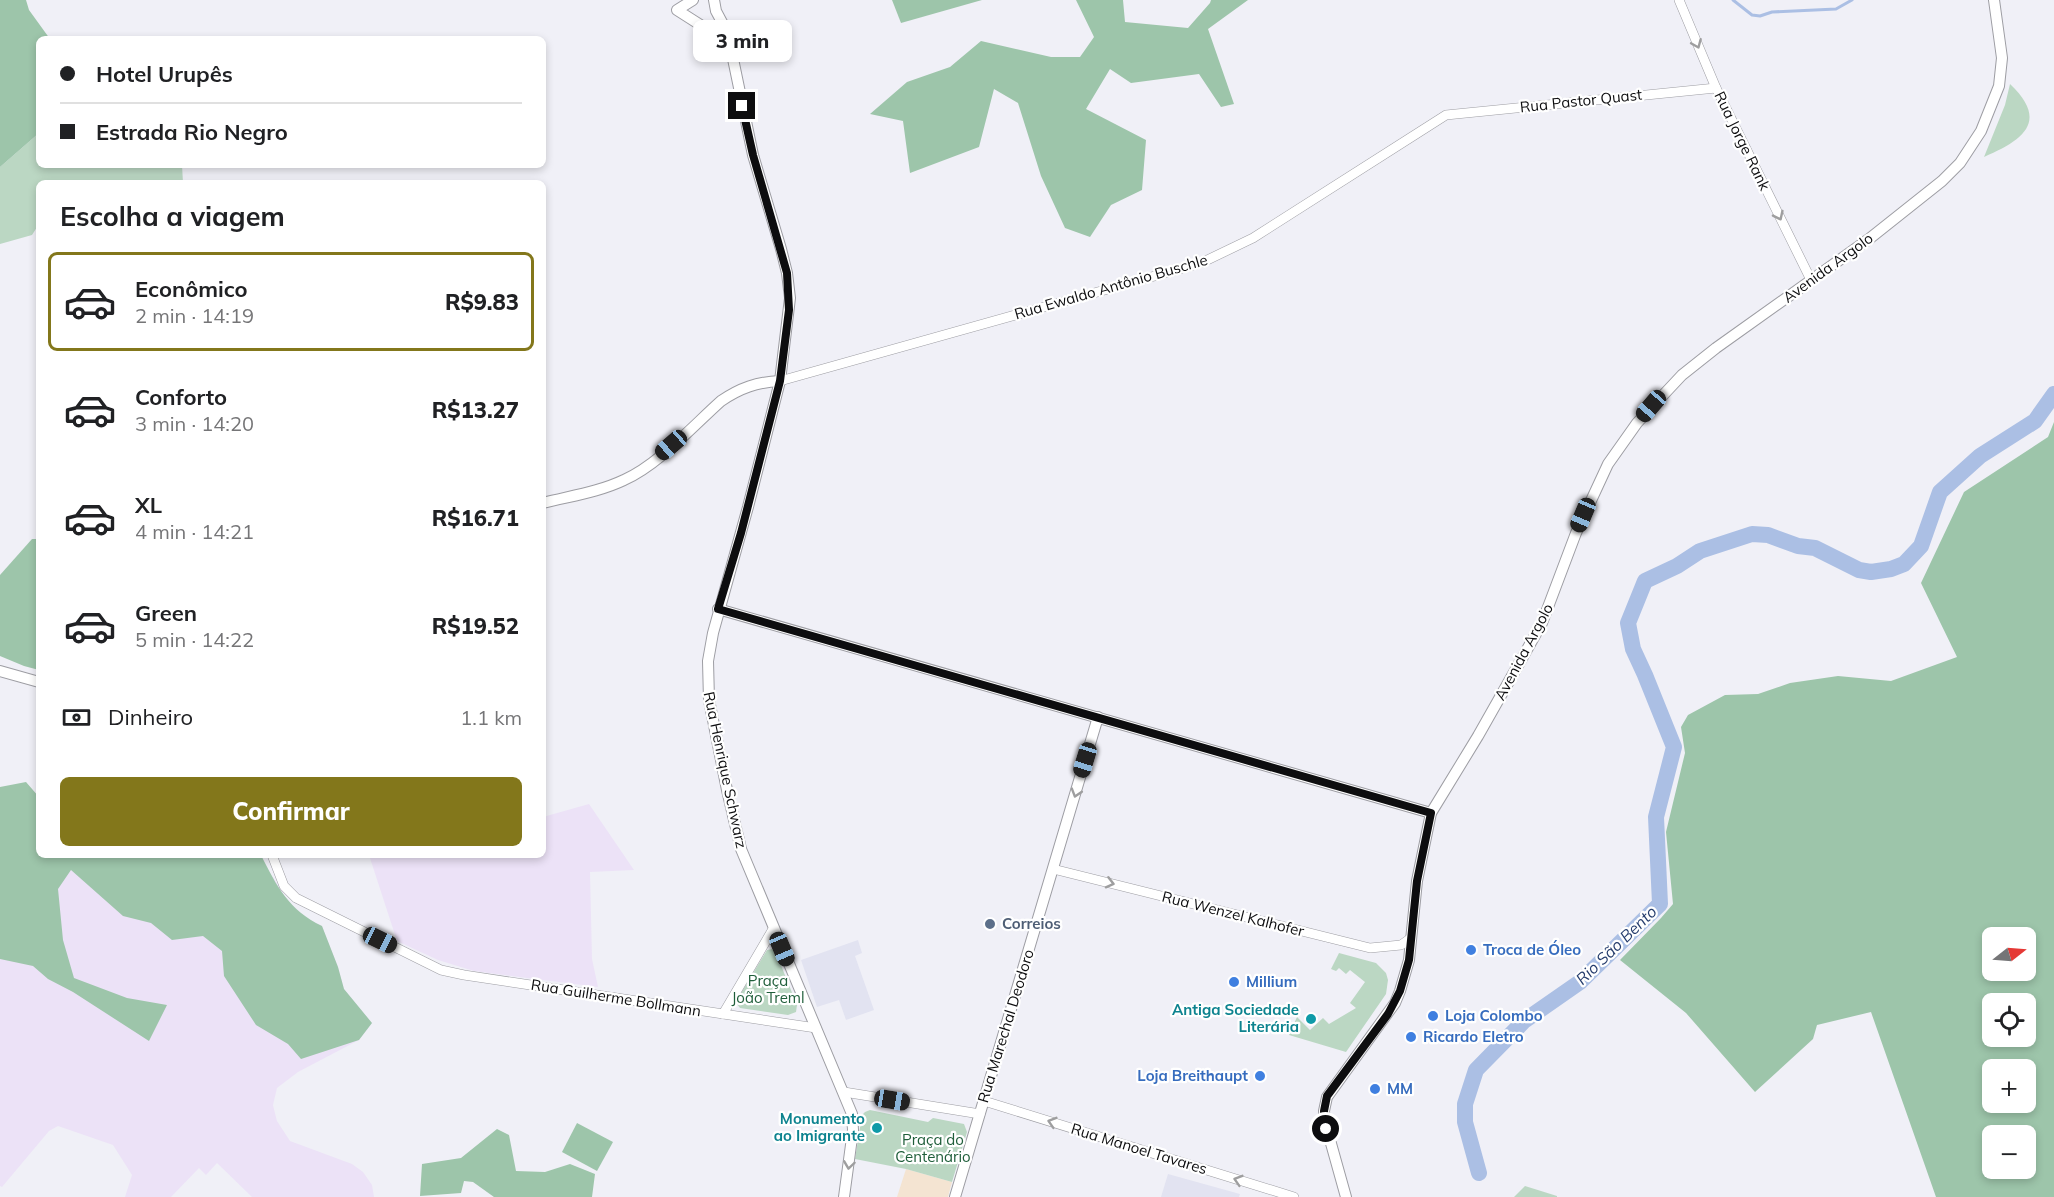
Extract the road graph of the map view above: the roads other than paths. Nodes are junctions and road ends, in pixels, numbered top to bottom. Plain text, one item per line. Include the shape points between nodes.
1 (693, 0) edge
2 (1679, 0) edge
3 (1994, 0) edge
4 (719, 6) edge
5 (732, 54) junction
6 (1716, 88) junction
7 (1446, 115) joint
8 (1811, 280) junction
9 (780, 381) junction
10 (546, 502) edge
11 (718, 609) junction
12 (0, 671) edge
13 (36, 680) edge
14 (1098, 717) junction
15 (1431, 813) junction
16 (273, 858) edge
17 (1053, 868) junction
18 (773, 929) junction
19 (1411, 938) junction
20 (723, 1014) junction
21 (816, 1028) junction
22 (844, 1092) junction
23 (984, 1101) junction
24 (980, 1114) junction
25 (844, 1197) edge
26 (955, 1197) edge
27 (1294, 1197) edge
28 (1346, 1197) edge

1 - 5 main road via 677,10 713,33
2 -> 6 street, Rua Jorge Rank
3 - 8 main road, Avenida Argolo via 2002,58 1999,86 1982,131 1942,181
4 - 5 main road, Rua Henrique Schwarz
5 - 9 main road, Rua Henrique Schwarz via 753,155 789,285
6 - 7 street, Rua Pastor Quast
6 -> 8 street, Rua Jorge Rank
7 - 9 street, Rua Ewaldo Antônio Buschle via 1253,238 1201,263
8 - 15 main road, Avenida Argolo via 1682,375 1620,444 1589,501 1542,623
9 - 10 main road via 756,383 733,393 635,475 611,486
9 - 11 main road, Rua Henrique Schwarz
11 - 14 main road
11 - 18 main road, Rua Henrique Schwarz via 709,654 709,700 737,838
12 - 13 main road
14 - 15 main road
14 -> 17 main road, Rua Marechal Deodoro
15 - 19 main road, Avenida Argolo via 1417,881
16 - 20 street, Rua Guilherme Bollmann via 284,886 296,898 441,969
17 -> 19 street, Rua Wenzel Kalhofer via 1370,948 1401,945
17 - 23 main road, Rua Marechal Deodoro
18 - 20 street
18 - 21 main road, Rua Henrique Schwarz
19 - 28 main road, Avenida Argolo via 1409,960 1395,1003 1333,1086 1325,1103 1324,1122
20 - 21 street, Rua Guilherme Bollmann
21 - 22 main road, Rua Henrique Schwarz
22 - 24 street
22 -> 25 main road, Rua Henrique Schwarz via 853,1120
23 - 24 main road, Rua Marechal Deodoro
27 -> 23 street, Rua Manoel Tavares
24 - 26 main road, Rua Marechal Deodoro

